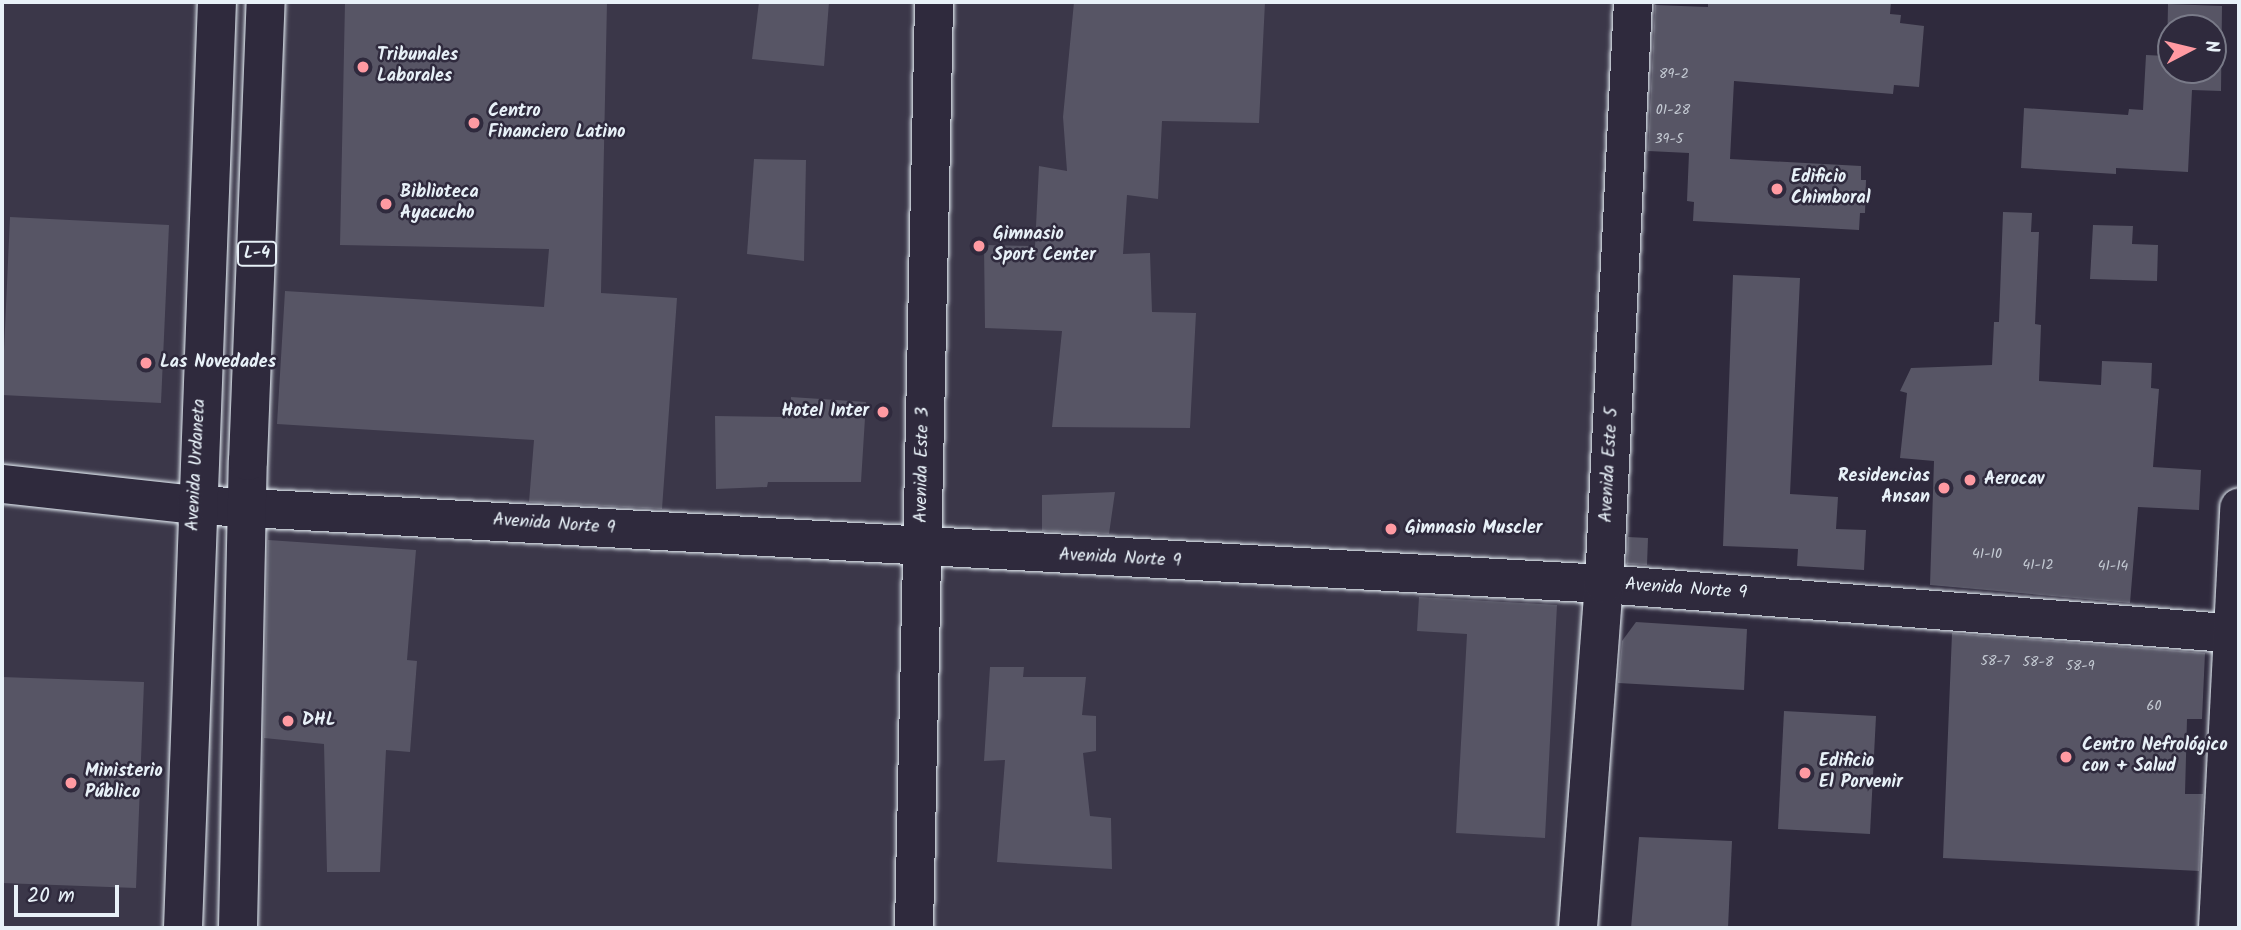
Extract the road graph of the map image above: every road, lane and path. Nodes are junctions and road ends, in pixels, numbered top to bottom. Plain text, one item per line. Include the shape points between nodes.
1 (217, 2) edge
2 (266, 2) edge
3 (934, 2) edge
4 (1633, 2) edge
5 (2, 484) edge
6 (196, 505) junction
7 (247, 506) junction
8 (2239, 508) edge
9 (921, 549) junction
10 (1604, 584) junction
11 (2235, 633) edge
12 (2225, 917) edge
13 (183, 928) edge
14 (238, 928) edge
15 (914, 928) edge
16 (1578, 928) edge

1 - 6 street, Avenida Urdaneta
2 - 7 street, L-4
3 - 9 street, Avenida Este 3
4 - 10 street, Avenida Este 5
5 - 6 street, Avenida Norte 9
6 - 7 street, Avenida Norte 9
6 - 13 street, Avenida Urdaneta
7 - 9 street, Avenida Norte 9
7 - 14 street, L-4
8 - 11 street
9 - 10 street, Avenida Norte 9
9 - 15 street, Avenida Este 3
10 - 11 street, Avenida Norte 9
10 - 16 street, Avenida Este 5
11 - 12 street

